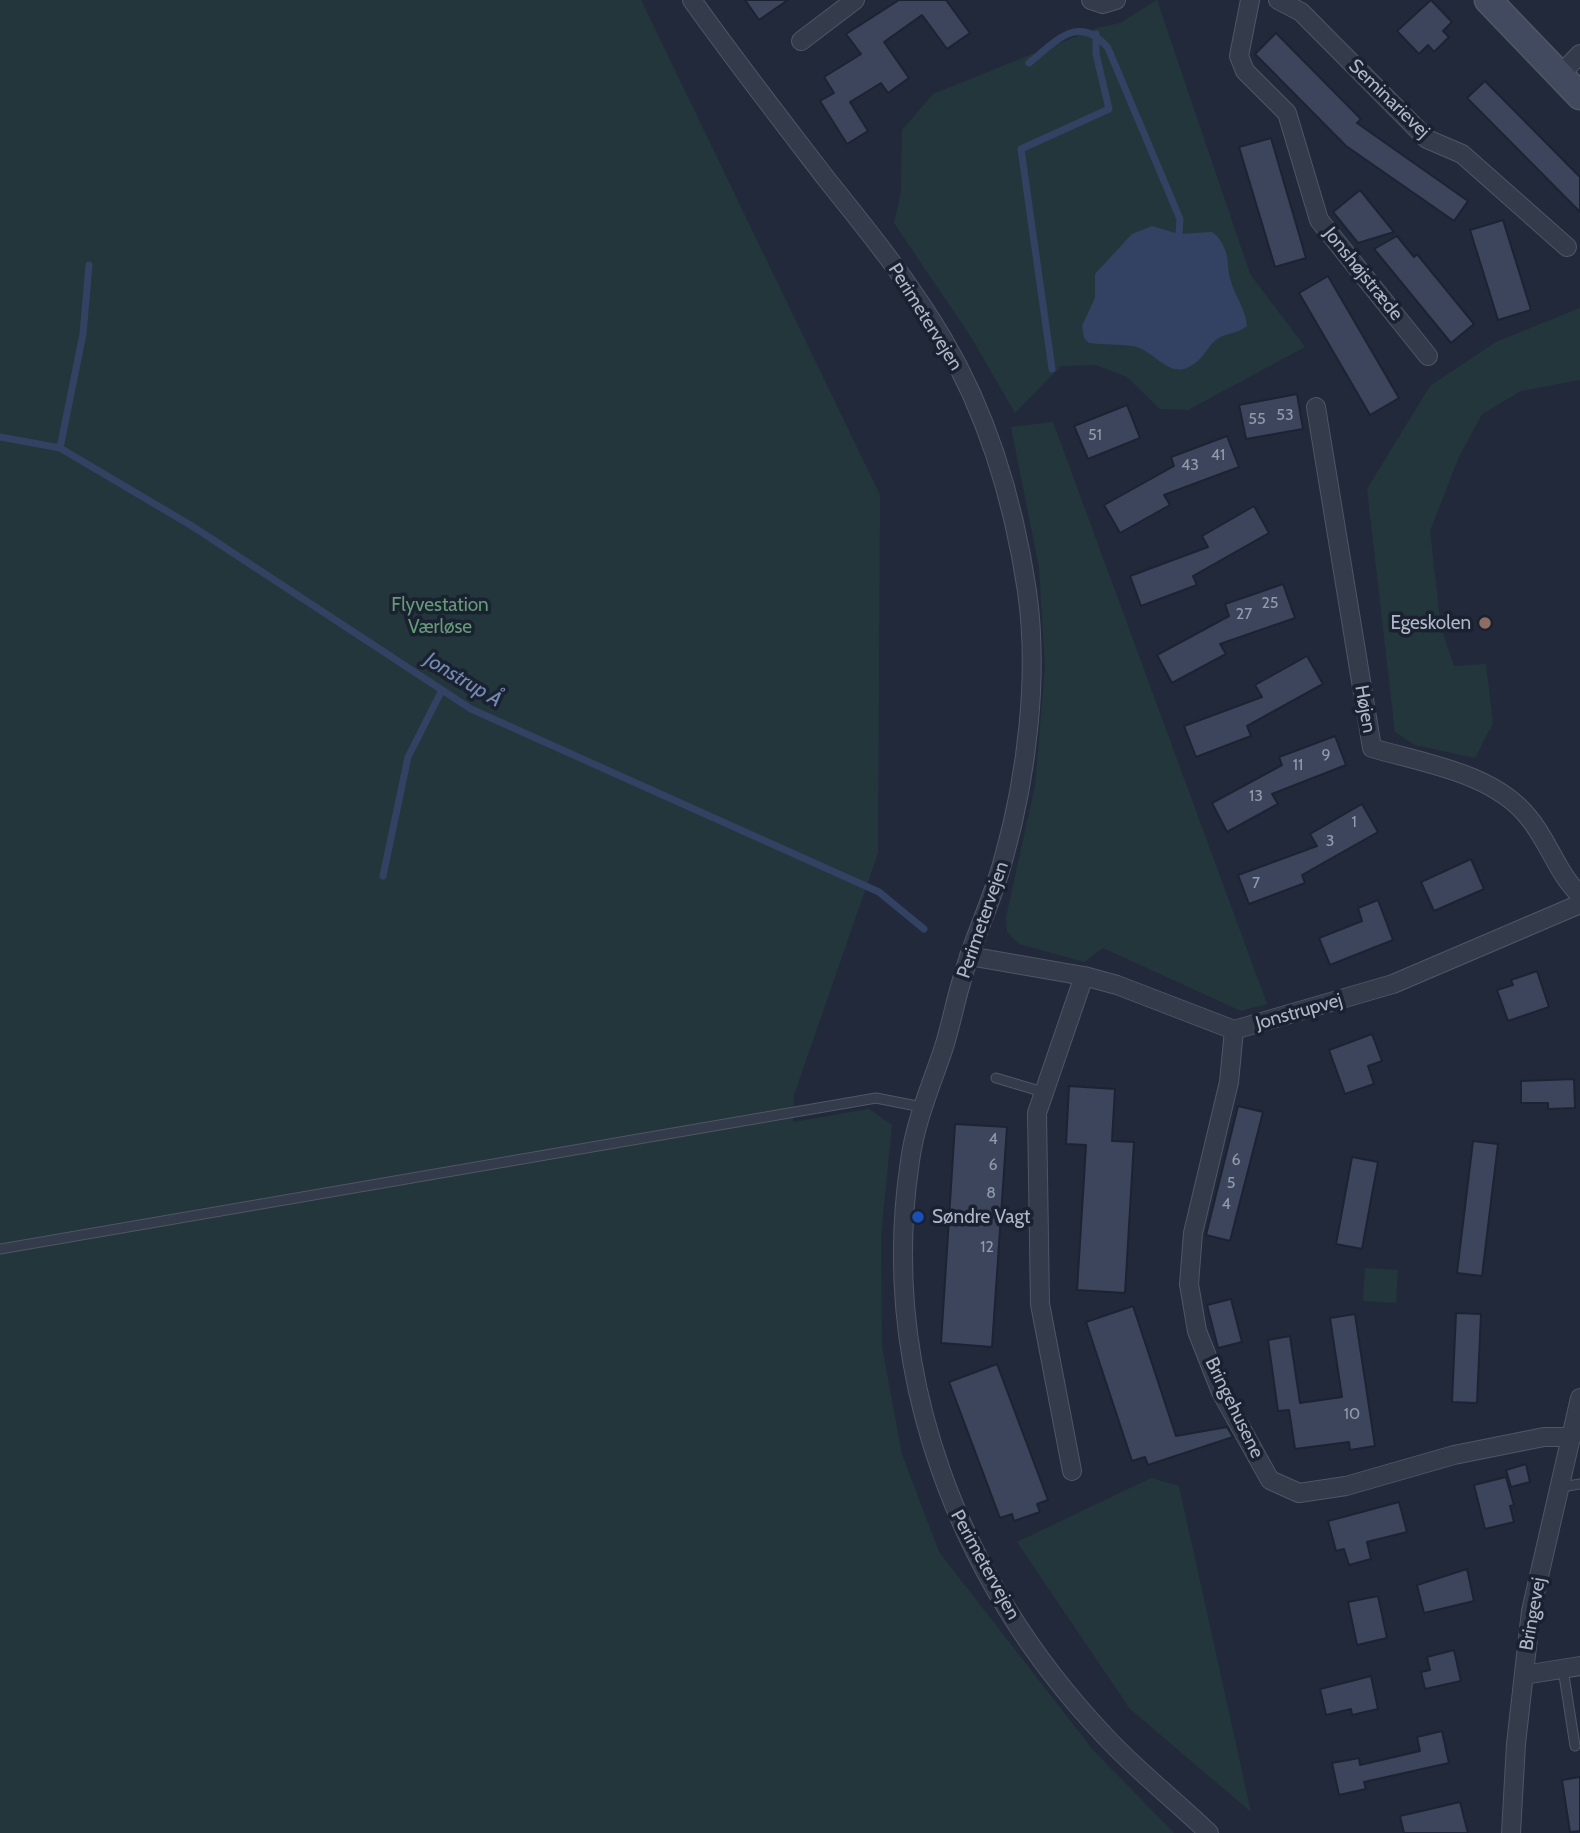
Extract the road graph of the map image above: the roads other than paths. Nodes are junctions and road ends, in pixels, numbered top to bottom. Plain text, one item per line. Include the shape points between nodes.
1 (692, 0) edge
2 (855, 0) edge
3 (1091, 0) edge
4 (1116, 0) edge
5 (1250, 0) edge
6 (1278, 0) edge
7 (1488, 0) edge
8 (801, 41) dead end
9 (1580, 54) edge
10 (1560, 75) junction
11 (1580, 96) edge
12 (1567, 247) dead end
13 (1428, 356) dead end
14 (1315, 407) dead end
15 (1580, 895) edge
16 (1580, 904) edge
17 (969, 957) junction
18 (1084, 976) junction
19 (1234, 1030) junction
20 (996, 1078) dead end
21 (1044, 1092) junction
22 (922, 1107) junction
23 (0, 1249) edge
24 (1580, 1398) edge
25 (1572, 1437) junction
26 (1072, 1471) dead end
27 (1580, 1484) edge
28 (1562, 1487) junction
29 (1572, 1667) edge
30 (1524, 1675) junction
31 (1575, 1746) dead end
32 (1209, 1833) edge
33 (1511, 1833) edge

1 - 17 street, Perimetervejen via 741,70 896,266 944,341 989,437 1014,519 1028,597 1030,684 1024,769 1004,859
2 - 8 street
3 - 4 street via 1103,4
5 - 13 street, Jonshøjstræde via 1239,56 1245,71 1287,113 1320,220
6 - 12 street, Seminarievej via 1301,12 1427,139 1462,154
7 - 10 street
9 - 10 street
10 - 11 street
14 - 15 street, Højen via 1372,748 1466,776 1506,797 1529,817 1569,885
16 - 19 street, Jonstrupvej via 1392,984
17 - 18 street, Jonstrupvej
17 - 22 street, Perimetervejen
18 - 19 street, Jonstrupvej
18 - 21 street
19 - 25 street, Bringehusene via 1229,1082 1193,1233 1189,1284 1197,1331 1221,1392 1270,1480 1299,1493 1346,1486 1454,1455 1544,1437
20 - 21 lane
21 - 26 street via 1037,1114 1040,1304
22 - 23 lane via 876,1098
22 - 32 street, Perimetervejen via 909,1170 903,1297 910,1357 942,1480 992,1586 1048,1669 1105,1736
24 - 25 street, Bringevej
25 - 28 street, Bringevej
27 - 28 lane
28 - 30 street, Bringevej via 1531,1611
29 - 30 street
29 - 31 lane
30 - 33 street, Bringevej

